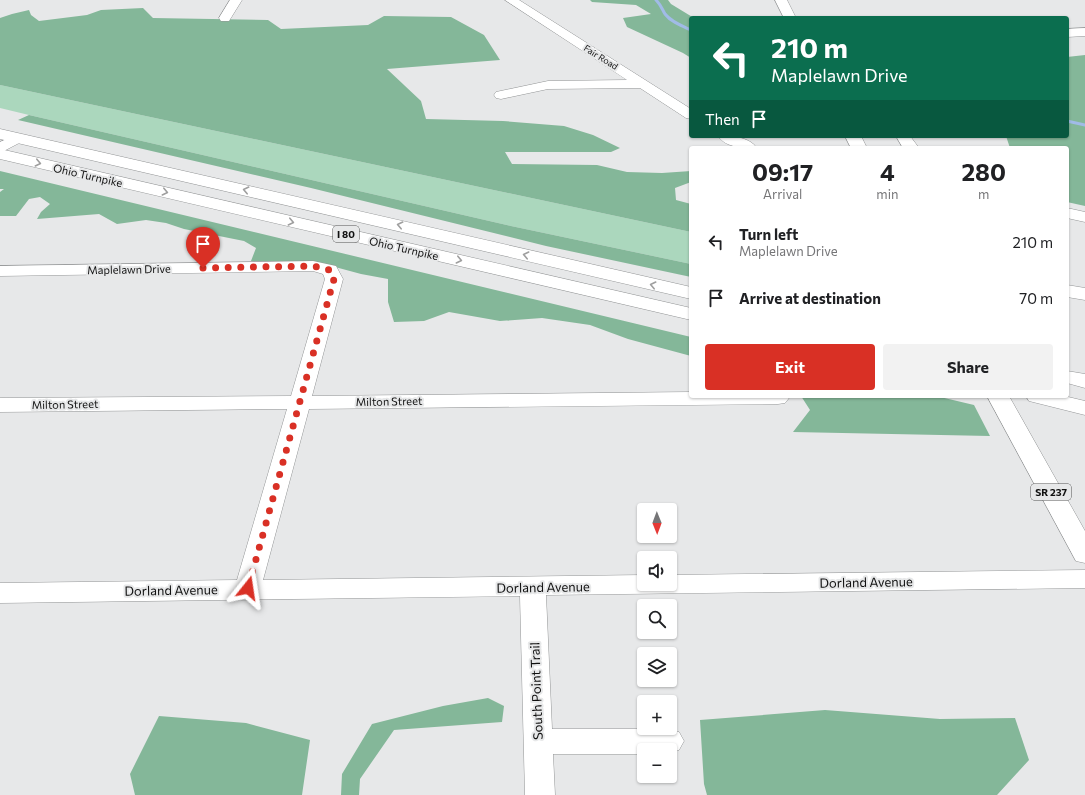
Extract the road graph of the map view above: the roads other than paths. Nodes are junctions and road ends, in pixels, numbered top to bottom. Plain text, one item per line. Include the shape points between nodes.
1 (236, 0) edge
2 (511, 0) edge
3 (781, 0) edge
4 (789, 16) edge
5 (225, 18) dead end
6 (1085, 32) edge
7 (1069, 33) edge
8 (643, 84) junction
9 (501, 95) dead end
10 (689, 114) edge
11 (0, 134) edge
12 (18, 138) junction
13 (729, 138) edge
14 (745, 146) edge
15 (0, 148) edge
16 (0, 154) edge
17 (1069, 213) edge
18 (1085, 217) edge
19 (0, 271) edge
20 (1069, 291) edge
21 (689, 293) edge
22 (1085, 294) edge
23 (689, 314) edge
24 (1069, 377) edge
25 (1085, 381) edge
26 (778, 398) dead end
27 (999, 398) edge
28 (1045, 398) edge
29 (299, 402) junction
30 (0, 405) edge
31 (1085, 408) edge
32 (1085, 554) edge
33 (1085, 579) edge
34 (533, 587) junction
35 (248, 588) junction
36 (0, 593) edge
37 (669, 741) dead end
38 (538, 742) junction
39 (540, 795) edge

1 - 5 street
2 - 8 street, Fair Road
3 - 4 main road
6 - 7 street
8 - 9 street via 548,85
8 - 10 street, Fair Road
11 - 12 main road, Ohio Turnpike / I 80
12 - 15 street
21 -> 12 main road, Ohio Turnpike / I 80
13 - 14 street
16 -> 23 main road, Ohio Turnpike / I 80
17 - 18 street
19 - 29 street, Maplelawn Drive via 313,266 330,270 334,279
20 - 22 street
24 - 25 main road
26 - 29 street, Milton Street
27 - 32 main road, SR 237
28 - 31 main road
29 - 30 street, Milton Street
29 - 35 street
33 - 34 street, Dorland Avenue
34 - 35 street, Dorland Avenue
34 - 38 street, South Point Trail
35 - 36 street, Dorland Avenue
37 - 38 street
38 - 39 street, South Point Trail

